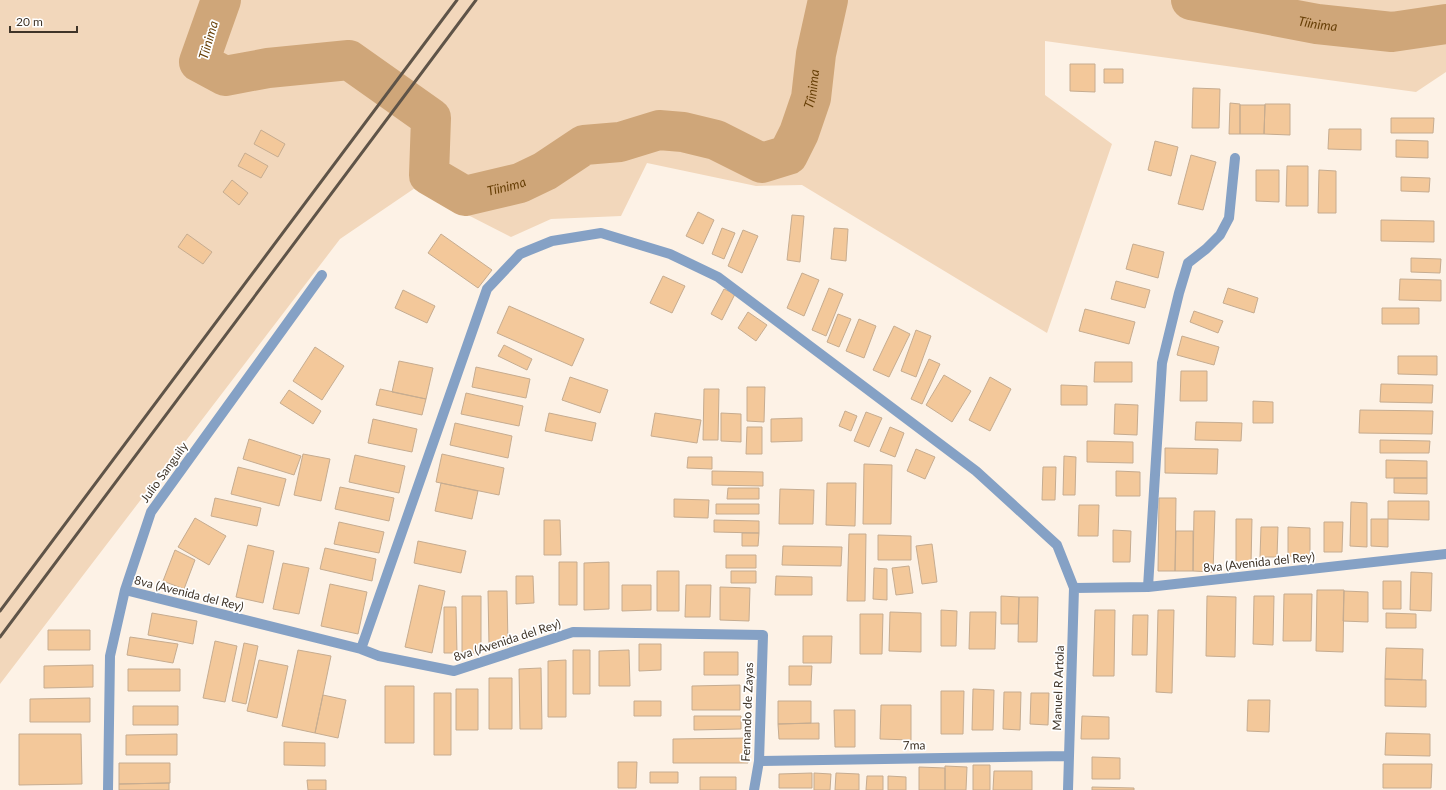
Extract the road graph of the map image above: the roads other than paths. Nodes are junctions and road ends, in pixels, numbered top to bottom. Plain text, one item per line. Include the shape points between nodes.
1 (1235, 158) dead end
2 (322, 275) dead end
3 (1446, 554) edge
4 (1148, 587) junction
5 (1074, 588) junction
6 (125, 590) junction
7 (762, 635) joint
8 (361, 649) junction
9 (1069, 756) junction
10 (759, 761) junction
11 (108, 790) edge
12 (754, 790) edge
13 (1068, 790) edge

1 - 4 street via 1229,218 1220,235 1188,263 1162,363
2 - 6 street, Julio Sanguily via 151,512
3 - 4 street, 8va (Avenida del Rey)
4 - 5 street, 8va (Avenida del Rey)
5 - 8 street via 1057,545 976,471 718,277 670,254 602,234 552,241 520,254 488,289
5 - 9 street, Manuel R Artola
6 - 8 street, 8va (Avenida del Rey)
6 - 11 street, Julio Sanguily via 110,656
7 - 8 street, 8va (Avenida del Rey) via 573,632 454,671 379,656
7 - 10 street, Fernando de Zayas
9 - 10 street, 7ma
9 - 13 street, Manuel R Artola
10 - 12 street, Fernando de Zayas

